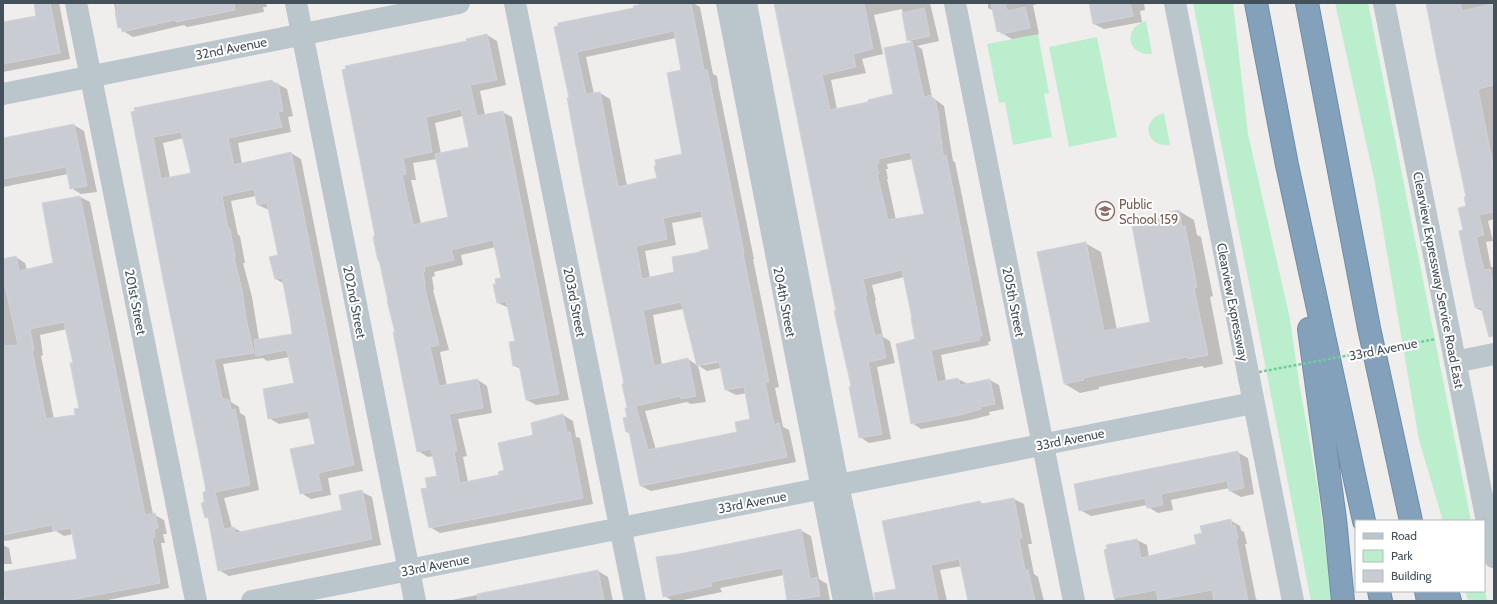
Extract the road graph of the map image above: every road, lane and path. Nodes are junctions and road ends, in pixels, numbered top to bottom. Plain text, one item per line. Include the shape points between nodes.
1 (76, 3) edge
2 (296, 3) edge
3 (459, 3) edge
4 (515, 3) edge
5 (727, 3) edge
6 (746, 3) edge
7 (955, 3) edge
8 (1175, 3) edge
9 (1256, 3) edge
10 (1307, 3) edge
11 (1384, 3) edge
12 (302, 34) junction
13 (91, 76) junction
14 (3, 94) edge
15 (1287, 165) junction
16 (1369, 328) junction
17 (1436, 339) dead end
18 (1494, 354) edge
19 (1455, 362) junction
20 (1258, 372) dead end
21 (1253, 403) junction
22 (1042, 444) junction
23 (830, 486) junction
24 (1364, 520) edge
25 (1410, 520) edge
26 (1426, 520) edge
27 (620, 528) junction
28 (1494, 557) edge
29 (409, 570) junction
30 (196, 601) edge
31 (252, 601) edge
32 (415, 601) edge
33 (635, 601) edge
34 (844, 601) edge
35 (863, 601) edge
36 (1074, 601) edge
37 (1293, 601) edge
38 (1344, 601) edge

1 - 13 street, 201st Street
2 - 12 street, 202nd Street
3 - 12 street, 32nd Avenue
4 - 27 street, 203rd Street
5 - 23 street, 204th Street
6 - 23 street, 204th Street
7 - 22 street, 205th Street
8 - 21 street, Clearview Expressway
9 - 15 highway
10 - 16 highway
11 - 19 street, Clearview Expressway Service Road East
12 - 13 street, 32nd Avenue
12 - 29 street, 202nd Street
13 - 14 street, 32nd Avenue
13 - 30 street, 201st Street
15 - 24 highway
15 - 38 highway
16 - 25 highway
16 - 26 highway
17 - 20 path, 33rd Avenue, bridge
18 - 19 street
19 - 28 street, Clearview Expressway Service Road East
21 - 22 street, 33rd Avenue
21 - 37 street, Clearview Expressway
22 - 23 street, 33rd Avenue
22 - 36 street, 205th Street
23 - 27 street, 33rd Avenue
23 - 34 street, 204th Street
23 - 35 street, 204th Street
27 - 29 street, 33rd Avenue
27 - 33 street, 203rd Street
29 - 31 street, 33rd Avenue
29 - 32 street, 202nd Street

